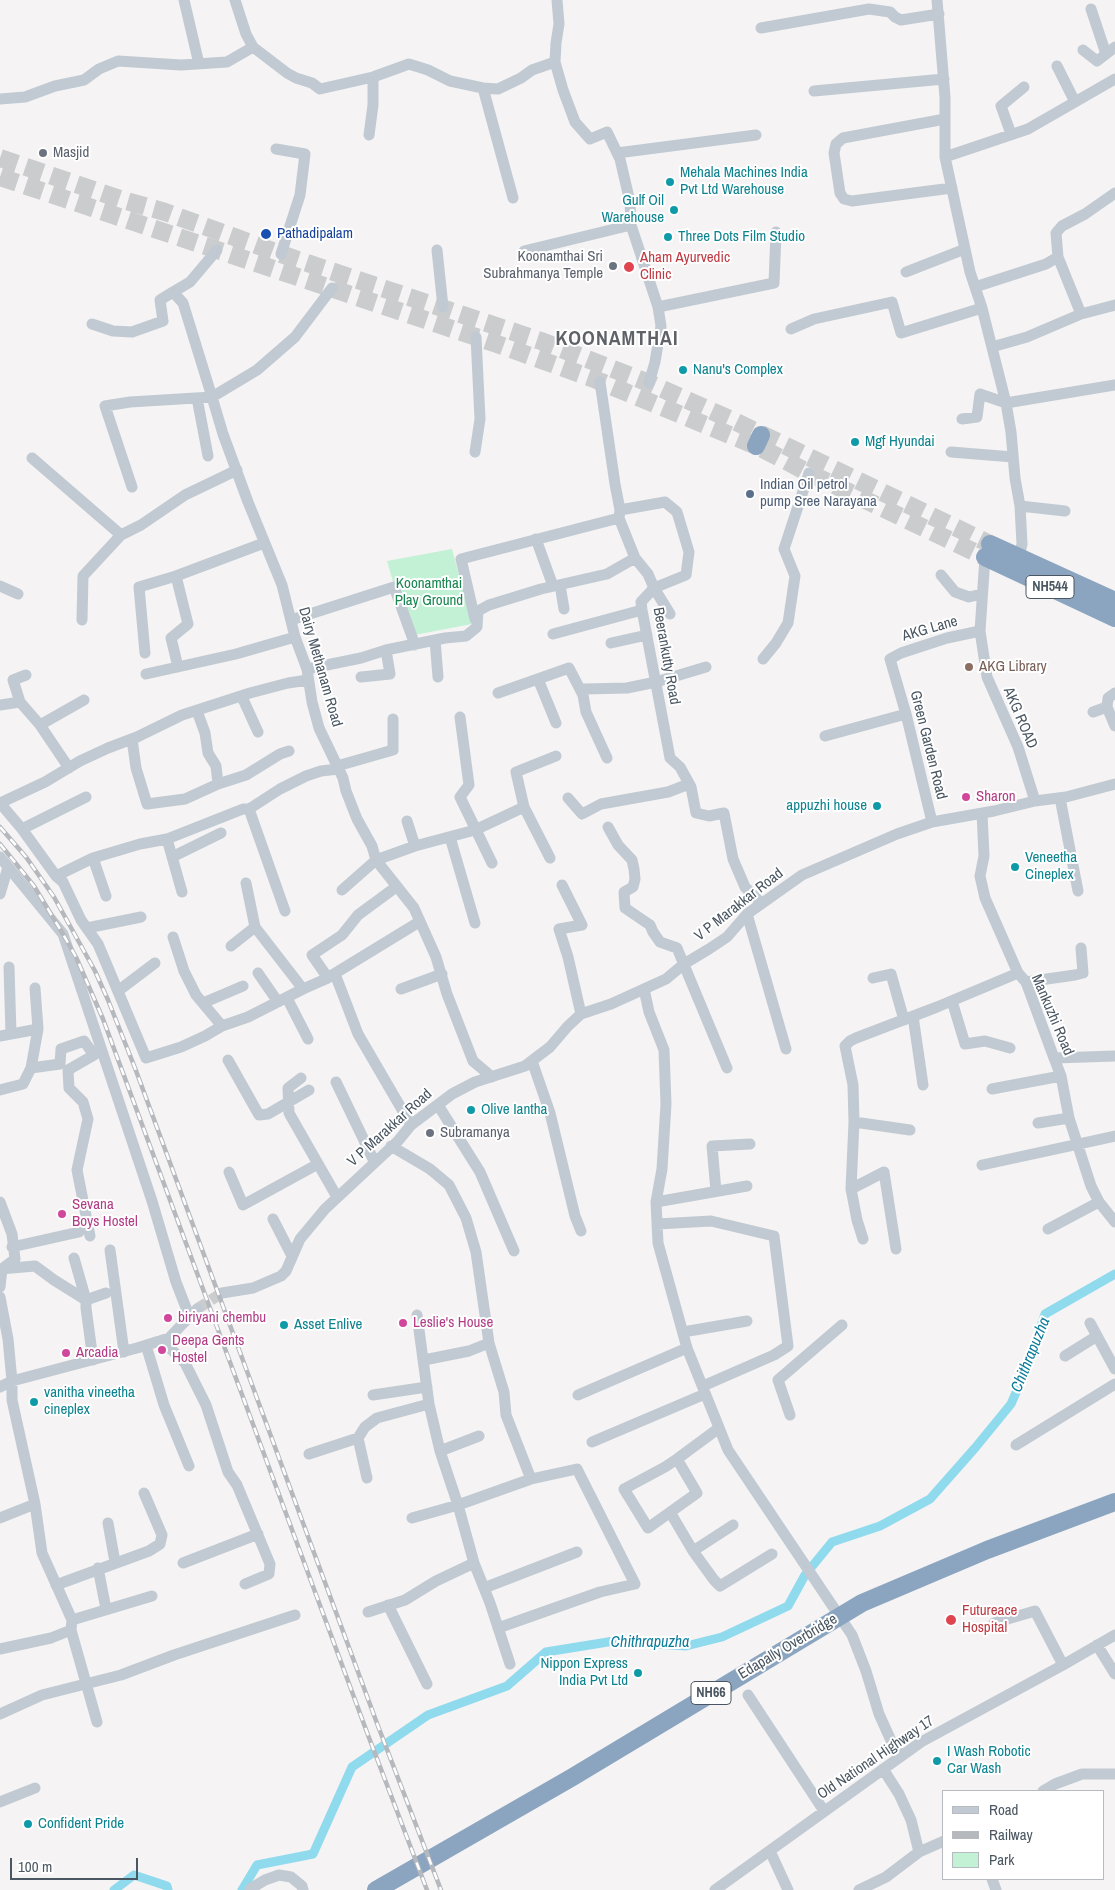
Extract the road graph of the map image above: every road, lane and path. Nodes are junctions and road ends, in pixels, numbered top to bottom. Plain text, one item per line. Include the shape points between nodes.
1 (184, 0) edge
2 (235, 0) edge
3 (557, 0) edge
4 (937, 0) edge
5 (1091, 9) dead end
6 (939, 14) junction
7 (760, 28) dead end
8 (253, 47) junction
9 (1083, 50) dead end
10 (1111, 50) edge
11 (555, 62) junction
12 (199, 64) junction
13 (1057, 66) dead end
14 (373, 77) junction
15 (1115, 79) edge
16 (944, 80) junction
17 (1024, 87) dead end
18 (483, 88) junction
19 (814, 91) dead end
20 (0, 99) edge
21 (1075, 102) junction
22 (945, 119) junction
23 (1010, 134) junction
24 (369, 136) dead end
25 (756, 136) dead end
26 (276, 149) dead end
27 (617, 153) junction
28 (945, 157) junction
29 (952, 188) junction
30 (1115, 193) edge
31 (513, 198) dead end
32 (630, 225) junction
33 (776, 232) dead end
34 (965, 249) junction
35 (217, 250) dead end
36 (437, 250) dead end
37 (524, 251) dead end
38 (281, 254) dead end
39 (1058, 258) junction
40 (906, 272) dead end
41 (975, 287) junction
42 (332, 288) dead end
43 (174, 292) junction
44 (1115, 305) edge
45 (442, 307) dead end
46 (658, 307) junction
47 (982, 308) junction
48 (1081, 314) junction
49 (92, 324) dead end
50 (791, 329) dead end
51 (476, 337) dead end
52 (992, 347) junction
53 (600, 382) dead end
54 (649, 383) dead end
55 (1115, 385) edge
56 (212, 397) junction
57 (198, 398) junction
58 (1006, 403) junction
59 (962, 419) dead end
60 (475, 452) dead end
61 (951, 452) dead end
62 (208, 456) dead end
63 (1013, 457) junction
64 (32, 458) dead end
65 (237, 470) junction
66 (809, 473) dead end
67 (132, 486) dead end
68 (1020, 506) junction
69 (1066, 511) dead end
70 (620, 514) junction
71 (121, 535) junction
72 (536, 539) junction
73 (264, 543) junction
74 (988, 551) junction
75 (1019, 557) junction
76 (635, 558) junction
77 (941, 575) dead end
78 (176, 576) junction
79 (556, 585) junction
80 (0, 586) edge
81 (654, 588) junction
82 (18, 594) dead end
83 (982, 594) junction
84 (1115, 601) edge
85 (564, 609) dead end
86 (642, 610) junction
87 (670, 614) dead end
88 (1115, 618) edge
89 (82, 620) dead end
90 (291, 620) junction
91 (477, 627) junction
92 (980, 631) junction
93 (553, 634) dead end
94 (646, 635) junction
95 (295, 637) junction
96 (435, 640) junction
97 (611, 643) dead end
98 (414, 645) junction
99 (386, 650) junction
100 (145, 653) dead end
101 (763, 659) dead end
102 (890, 660) joint
103 (178, 667) junction
104 (706, 667) dead end
105 (146, 674) dead end
106 (26, 675) dead end
107 (308, 675) junction
108 (361, 677) dead end
109 (438, 677) dead end
110 (538, 679) junction
111 (656, 682) junction
112 (498, 693) dead end
113 (1115, 693) edge
114 (583, 694) junction
115 (242, 697) junction
116 (84, 700) dead end
117 (20, 702) junction
118 (0, 705) edge
119 (1107, 707) junction
120 (197, 711) junction
121 (1093, 712) dead end
122 (906, 714) junction
123 (460, 717) dead end
124 (393, 719) dead end
125 (556, 723) dead end
126 (40, 725) junction
127 (1115, 726) edge
128 (258, 732) dead end
129 (825, 736) dead end
130 (132, 739) junction
131 (289, 751) dead end
132 (556, 756) dead end
133 (607, 758) dead end
134 (69, 768) junction
135 (338, 768) junction
136 (218, 784) junction
137 (689, 784) junction
138 (1115, 784) edge
139 (86, 797) dead end
140 (568, 798) dead end
141 (1060, 798) junction
142 (1035, 801) junction
143 (0, 803) edge
144 (524, 807) junction
145 (249, 809) junction
146 (982, 813) junction
147 (407, 821) dead end
148 (932, 822) junction
149 (608, 828) dead end
150 (22, 829) junction
151 (475, 830) junction
152 (221, 833) dead end
153 (450, 836) junction
154 (167, 840) junction
155 (415, 846) junction
156 (0, 857) edge
157 (172, 857) junction
158 (93, 858) junction
159 (550, 858) dead end
160 (376, 860) junction
161 (492, 863) dead end
162 (8, 867) junction
163 (56, 876) junction
164 (246, 883) dead end
165 (562, 885) dead end
166 (396, 887) junction
167 (342, 890) dead end
168 (1078, 891) dead end
169 (182, 892) dead end
170 (0, 894) edge
171 (106, 896) dead end
172 (761, 903) junction
173 (284, 911) dead end
174 (747, 914) junction
175 (141, 917) dead end
176 (420, 922) junction
177 (475, 923) dead end
178 (255, 927) junction
179 (87, 928) junction
180 (173, 937) dead end
181 (231, 946) dead end
182 (1081, 948) dead end
183 (155, 963) dead end
184 (684, 964) junction
185 (9, 967) dead end
186 (258, 973) dead end
187 (1018, 973) junction
188 (442, 974) junction
189 (331, 976) junction
190 (873, 978) dead end
191 (1026, 982) junction
192 (244, 986) dead end
193 (35, 988) dead end
194 (303, 989) junction
195 (401, 989) dead end
196 (644, 989) junction
197 (118, 991) junction
198 (282, 1000) junction
199 (952, 1000) junction
200 (203, 1003) junction
201 (581, 1014) junction
202 (908, 1018) junction
203 (222, 1026) junction
204 (38, 1029) junction
205 (5, 1035) edge
206 (308, 1039) dead end
207 (1010, 1048) dead end
208 (786, 1049) dead end
209 (1115, 1056) edge
210 (1054, 1058) junction
211 (228, 1060) dead end
212 (532, 1061) junction
213 (31, 1068) junction
214 (727, 1068) dead end
215 (1061, 1076) junction
216 (492, 1077) junction
217 (301, 1078) dead end
218 (336, 1082) dead end
219 (923, 1085) dead end
220 (992, 1089) dead end
221 (0, 1090) edge
222 (309, 1090) dead end
223 (288, 1103) junction
224 (438, 1105) junction
225 (1069, 1118) junction
226 (854, 1122) junction
227 (1038, 1123) dead end
228 (411, 1125) junction
229 (910, 1130) dead end
230 (1115, 1136) edge
231 (750, 1144) dead end
232 (1078, 1144) junction
233 (391, 1146) junction
234 (374, 1161) junction
235 (318, 1164) junction
236 (982, 1166) dead end
237 (230, 1172) dead end
238 (747, 1186) dead end
239 (851, 1189) junction
240 (716, 1191) junction
241 (337, 1197) junction
242 (0, 1202) edge
243 (656, 1202) junction
244 (1099, 1202) junction
245 (273, 1219) dead end
246 (1115, 1222) edge
247 (657, 1224) junction
248 (1048, 1229) dead end
249 (581, 1231) dead end
250 (79, 1232) dead end
251 (6, 1235) edge
252 (90, 1236) dead end
253 (863, 1239) dead end
254 (12, 1247) junction
255 (896, 1249) dead end
256 (110, 1250) dead end
257 (514, 1251) dead end
258 (292, 1256) junction
259 (74, 1258) dead end
260 (1, 1269) edge
261 (0, 1287) edge
262 (106, 1294) dead end
263 (222, 1294) tunnel mouth
264 (0, 1297) edge
265 (86, 1300) junction
266 (417, 1315) dead end
267 (746, 1321) dead end
268 (1090, 1323) dead end
269 (842, 1325) dead end
270 (683, 1332) junction
271 (1097, 1336) junction
272 (162, 1340) junction
273 (489, 1344) junction
274 (146, 1345) junction
275 (688, 1348) junction
276 (124, 1352) junction
277 (1065, 1356) dead end
278 (93, 1360) junction
279 (424, 1360) junction
280 (1115, 1369) edge
281 (12, 1381) junction
282 (1115, 1384) edge
283 (0, 1386) edge
284 (427, 1387) junction
285 (704, 1390) junction
286 (374, 1395) dead end
287 (578, 1395) dead end
288 (429, 1404) junction
289 (790, 1414) dead end
290 (719, 1428) junction
291 (479, 1436) dead end
292 (358, 1438) junction
293 (592, 1442) dead end
294 (1016, 1445) dead end
295 (440, 1452) junction
296 (309, 1454) dead end
297 (677, 1459) junction
298 (189, 1466) dead end
299 (367, 1478) dead end
300 (531, 1479) junction
301 (144, 1493) dead end
302 (1115, 1502) edge
303 (35, 1504) junction
304 (458, 1505) junction
305 (670, 1512) junction
306 (0, 1518) edge
307 (412, 1518) dead end
308 (108, 1522) dead end
309 (733, 1525) dead end
310 (258, 1534) junction
311 (693, 1551) junction
312 (577, 1552) dead end
313 (772, 1554) dead end
314 (115, 1562) junction
315 (183, 1563) dead end
316 (474, 1564) junction
317 (98, 1568) junction
318 (245, 1584) dead end
319 (56, 1585) junction
320 (484, 1588) junction
321 (152, 1596) dead end
322 (388, 1606) junction
323 (106, 1609) junction
324 (368, 1612) dead end
325 (295, 1615) dead end
326 (994, 1623) dead end
327 (72, 1625) junction
328 (498, 1628) junction
329 (1115, 1635) edge
330 (1097, 1645) junction
331 (0, 1649) edge
332 (510, 1664) dead end
333 (1063, 1665) junction
334 (1115, 1674) edge
335 (427, 1684) dead end
336 (86, 1685) junction
337 (748, 1696) dead end
338 (0, 1714) edge
339 (97, 1722) dead end
340 (901, 1756) junction
341 (883, 1768) junction
342 (1115, 1774) edge
343 (35, 1788) dead end
344 (1045, 1790) edge
345 (0, 1802) edge
346 (824, 1811) junction
347 (942, 1842) edge
348 (770, 1851) junction
349 (919, 1852) junction
350 (250, 1889) dead end
351 (303, 1890) edge
352 (376, 1890) edge
353 (715, 1890) edge
354 (788, 1890) edge
355 (860, 1890) edge

1 - 12 street
2 - 8 street
3 - 11 street via 559,24
4 - 6 street
5 - 10 street
6 - 7 street via 901,20 890,12 868,9
6 - 16 street
8 - 12 street via 227,62
8 - 14 street via 287,73 320,89
9 - 10 street via 1097,61
11 - 18 street via 532,70 498,89
11 - 27 street via 575,122 590,139 607,132
12 - 20 street via 118,62 99,69 84,80 25,97
13 - 21 street
14 - 18 street via 409,64 450,81
14 - 24 street
15 - 21 street
16 - 19 street
16 - 22 street
17 - 23 street via 1001,106
18 - 31 street
21 - 23 street via 1028,129
22 - 28 street
22 - 29 street via 843,138 836,144 834,154 840,194 844,199 852,201
23 - 28 street
25 - 27 street
26 - 38 street via 306,154 300,194
27 - 32 street via 630,202
28 - 29 street
29 - 34 street
30 - 39 street via 1062,226 1056,233
32 - 37 street
32 - 46 street
33 - 46 street via 774,283
34 - 40 street
34 - 41 street
35 - 43 street via 190,282
36 - 45 street
39 - 41 street
39 - 48 street
41 - 47 street
42 - 56 street via 295,337 257,370
43 - 49 street via 160,300 163,321 132,332 113,331
43 - 56 street, Dairy Methanam Road via 183,303
44 - 48 street
46 - 54 street via 661,326
47 - 50 street via 901,333 892,302 814,319
47 - 52 street
48 - 52 street via 1028,337
51 - 60 street via 480,420
52 - 58 street
53 - 70 street, Beerankutty Road
55 - 58 street
56 - 57 street
56 - 65 street, Dairy Methanam Road
57 - 62 street
57 - 67 street via 105,406
58 - 59 street via 980,394 976,417
58 - 63 street
61 - 63 street
63 - 68 street
64 - 71 street
65 - 71 street via 185,495
65 - 73 street, Dairy Methanam Road
66 - 101 street via 784,549 795,576 788,622
68 - 69 street
68 - 75 street via 1022,544
70 - 72 street
70 - 76 street, Beerankutty Road
70 - 81 street via 665,502 677,512 689,552 686,575
71 - 89 street via 83,576
72 - 79 street
72 - 91 street via 461,559
73 - 78 street
73 - 90 street, Dairy Methanam Road via 282,585
74 - 75 highway, NH544
74 - 83 street, AKG ROAD
74 - 88 highway, NH544
75 - 84 highway, NH544
76 - 79 street via 606,574
76 - 81 street, Beerankutty Road
77 - 83 street via 955,592 969,597
78 - 100 street via 138,587
78 - 103 street via 188,624 171,638
79 - 85 street
79 - 91 street via 489,605 478,611
80 - 82 street
81 - 86 street, Beerankutty Road via 641,602
81 - 87 street
83 - 92 street, AKG ROAD
86 - 93 street
86 - 94 street, Beerankutty Road
90 - 95 street, Dairy Methanam Road
90 - 98 street via 394,587
91 - 96 street via 466,636
92 - 102 street, AKG Lane via 947,638 901,653
92 - 142 street, AKG ROAD via 987,677 1018,747
94 - 97 street
94 - 111 street, Beerankutty Road
95 - 103 street
95 - 107 street, Dairy Methanam Road
96 - 98 street
96 - 109 street
98 - 99 street
99 - 107 street via 344,663 326,664
99 - 108 street via 390,674
102 - 122 street, Green Garden Road
103 - 105 street
104 - 111 street
106 - 117 street via 13,680
107 - 115 street
107 - 135 street, Dairy Methanam Road via 319,728
110 - 112 street
110 - 114 street via 569,668
110 - 125 street
111 - 114 street via 627,688 584,689
111 - 137 street, Beerankutty Road via 670,758 680,767
113 - 119 street via 1108,698
114 - 133 street via 586,712
115 - 120 street
115 - 128 street
116 - 126 street
117 - 118 street
117 - 126 street
119 - 121 street
119 - 127 street
120 - 130 street
120 - 136 street via 208,752 216,766
122 - 129 street
122 - 148 street, Green Garden Road
123 - 151 street via 469,785 460,797
124 - 135 street via 393,750
126 - 134 street
130 - 134 street
130 - 136 street via 136,768 147,804 185,799
131 - 136 street via 246,775
132 - 144 street via 516,772
134 - 143 street
135 - 145 street via 300,778
135 - 160 street, Dairy Methanam Road
137 - 140 street via 668,792 601,804 582,814
137 - 172 street, Beerankutty Road via 696,813 709,816 724,813 733,859 745,888
138 - 141 street, V P Marakkar Road
139 - 150 street
141 - 142 street, V P Marakkar Road
141 - 168 street
142 - 146 street, V P Marakkar Road
143 - 150 street
144 - 151 street
144 - 159 street
145 - 154 street
145 - 173 street
146 - 148 street, V P Marakkar Road
146 - 187 street, Mankuzhi Road via 984,856 981,884 998,932
147 - 155 street
148 - 172 street, V P Marakkar Road via 802,875
149 - 184 street via 632,860 634,869 633,887 624,892 624,908 650,925 660,942 677,948
150 - 163 street
151 - 153 street
151 - 161 street
152 - 157 street
153 - 155 street
153 - 177 street
154 - 157 street
154 - 158 street
155 - 160 street
156 - 162 street
157 - 169 street
158 - 163 street
158 - 171 street
160 - 166 street, Dairy Methanam Road
160 - 167 street
162 - 170 street
162 - 272 street via 63,934 176,1282 193,1313 174,1333
163 - 179 street via 63,882
164 - 178 street
165 - 201 street via 582,925 559,929
166 - 176 street, Dairy Methanam Road via 414,908
166 - 189 street via 358,915 342,935 312,954
172 - 174 street, V P Marakkar Road
174 - 184 street, V P Marakkar Road via 727,936
174 - 208 street
175 - 179 street
176 - 188 street, Dairy Methanam Road
176 - 189 street
178 - 181 street
178 - 194 street
179 - 197 street via 98,944
180 - 200 street via 184,971
182 - 191 street via 1083,973
183 - 197 street
184 - 196 street, V P Marakkar Road via 666,979
184 - 214 street
185 - 205 street
186 - 198 street
187 - 191 street, Mankuzhi Road
187 - 199 street
188 - 195 street
188 - 216 street, Dairy Methanam Road via 473,1061
189 - 194 street
189 - 228 street via 358,1034
190 - 202 street via 891,974
191 - 210 street, Mankuzhi Road
192 - 200 street
193 - 204 street
194 - 198 street
196 - 201 street, V P Marakkar Road
196 - 243 street via 664,1050 666,1104 662,1169
197 - 203 street via 146,1058 181,1047
198 - 203 street
198 - 206 street
199 - 202 street
199 - 207 street via 965,1044 985,1041
200 - 203 street
201 - 212 street, V P Marakkar Road
202 - 219 street
202 - 226 street via 850,1041 845,1046 853,1085
204 - 205 street
204 - 213 street
209 - 210 street
210 - 215 street, Mankuzhi Road
211 - 223 street via 259,1115 268,1114
212 - 216 street, V P Marakkar Road
212 - 249 street via 550,1113
213 - 221 street via 23,1084
213 - 252 street via 60,1064 61,1049 84,1040 94,1055 68,1070 70,1088 82,1102 88,1119 77,1170
215 - 220 street
215 - 225 street, Mankuzhi Road
216 - 224 street, V P Marakkar Road via 475,1082
217 - 223 street via 288,1088
218 - 234 street
222 - 223 street
223 - 235 street via 289,1113
224 - 228 street, V P Marakkar Road
224 - 257 street via 480,1172
225 - 227 street
225 - 232 street, Mankuzhi Road
226 - 229 street
226 - 239 street
228 - 233 street, V P Marakkar Road
230 - 232 street
231 - 240 street via 712,1146
232 - 236 street
232 - 244 street, Mankuzhi Road
233 - 234 street, V P Marakkar Road
233 - 273 street via 430,1169 449,1185 466,1218 476,1252
234 - 241 street, V P Marakkar Road
235 - 237 street via 243,1206
235 - 241 street
238 - 240 street
239 - 253 street
239 - 255 street via 884,1172
240 - 243 street
241 - 258 street, V P Marakkar Road via 300,1239
242 - 251 street
243 - 247 street
244 - 246 street, Mankuzhi Road
244 - 248 street
245 - 258 street
247 - 270 street via 658,1243
247 - 285 street via 711,1220 774,1236 788,1346
250 - 254 street
251 - 254 street
254 - 260 street via 15,1259
256 - 276 street
258 - 263 street, V P Marakkar Road via 286,1271 274,1280
259 - 265 street
260 - 261 street
260 - 265 street via 35,1266
262 - 265 street
264 - 281 street
265 - 278 street
266 - 279 street
267 - 270 street
268 - 271 street
269 - 289 street via 778,1380
270 - 275 street
271 - 277 street
271 - 280 street
272 - 274 street
272 - 310 street via 189,1370 215,1427 228,1472
273 - 279 street via 469,1352
273 - 300 street via 504,1392 506,1415
274 - 276 street
274 - 298 street via 164,1405
275 - 285 street
275 - 287 street
276 - 278 street
278 - 281 street
279 - 284 street
281 - 283 street
281 - 303 street via 12,1400
282 - 294 street
284 - 286 street
284 - 288 street
285 - 290 street
285 - 293 street
288 - 292 street via 377,1418 368,1423
288 - 295 street
290 - 297 street
290 - 340 street via 738,1466 859,1649 879,1714
291 - 295 street
292 - 296 street
292 - 299 street
295 - 304 street
297 - 305 street via 697,1493
297 - 305 street via 624,1489 648,1528
300 - 304 street
300 - 328 street via 576,1468 635,1584 600,1592
301 - 314 street via 162,1535 160,1544
302 - 352 highway, Edapally Overbridge / NH66 via 862,1603 571,1778
303 - 306 street
303 - 319 street via 42,1553
304 - 307 street
304 - 316 street
305 - 311 street
308 - 314 street
309 - 311 street
310 - 315 street
310 - 318 street via 270,1564 270,1573
311 - 313 street via 720,1586
312 - 320 street
314 - 317 street
316 - 320 street
316 - 322 street
317 - 319 street
317 - 323 street
319 - 327 street
320 - 328 street
321 - 323 street
322 - 324 street
322 - 335 street
323 - 327 street
325 - 336 street
326 - 333 street via 1035,1611
327 - 331 street via 50,1638
327 - 336 street
328 - 332 street
329 - 330 street, Old National Highway 17
330 - 333 street, Old National Highway 17
330 - 334 street
333 - 340 street, Old National Highway 17
336 - 338 street via 42,1695
336 - 339 street
337 - 346 street
340 - 341 street, Old National Highway 17
341 - 346 street, Old National Highway 17
341 - 349 street via 911,1820
342 - 344 street via 1082,1774
343 - 345 street
346 - 348 street, Old National Highway 17
347 - 349 street
348 - 353 street, Old National Highway 17
348 - 354 street
349 - 355 street via 886,1877
350 - 351 street via 279,1875 292,1877

